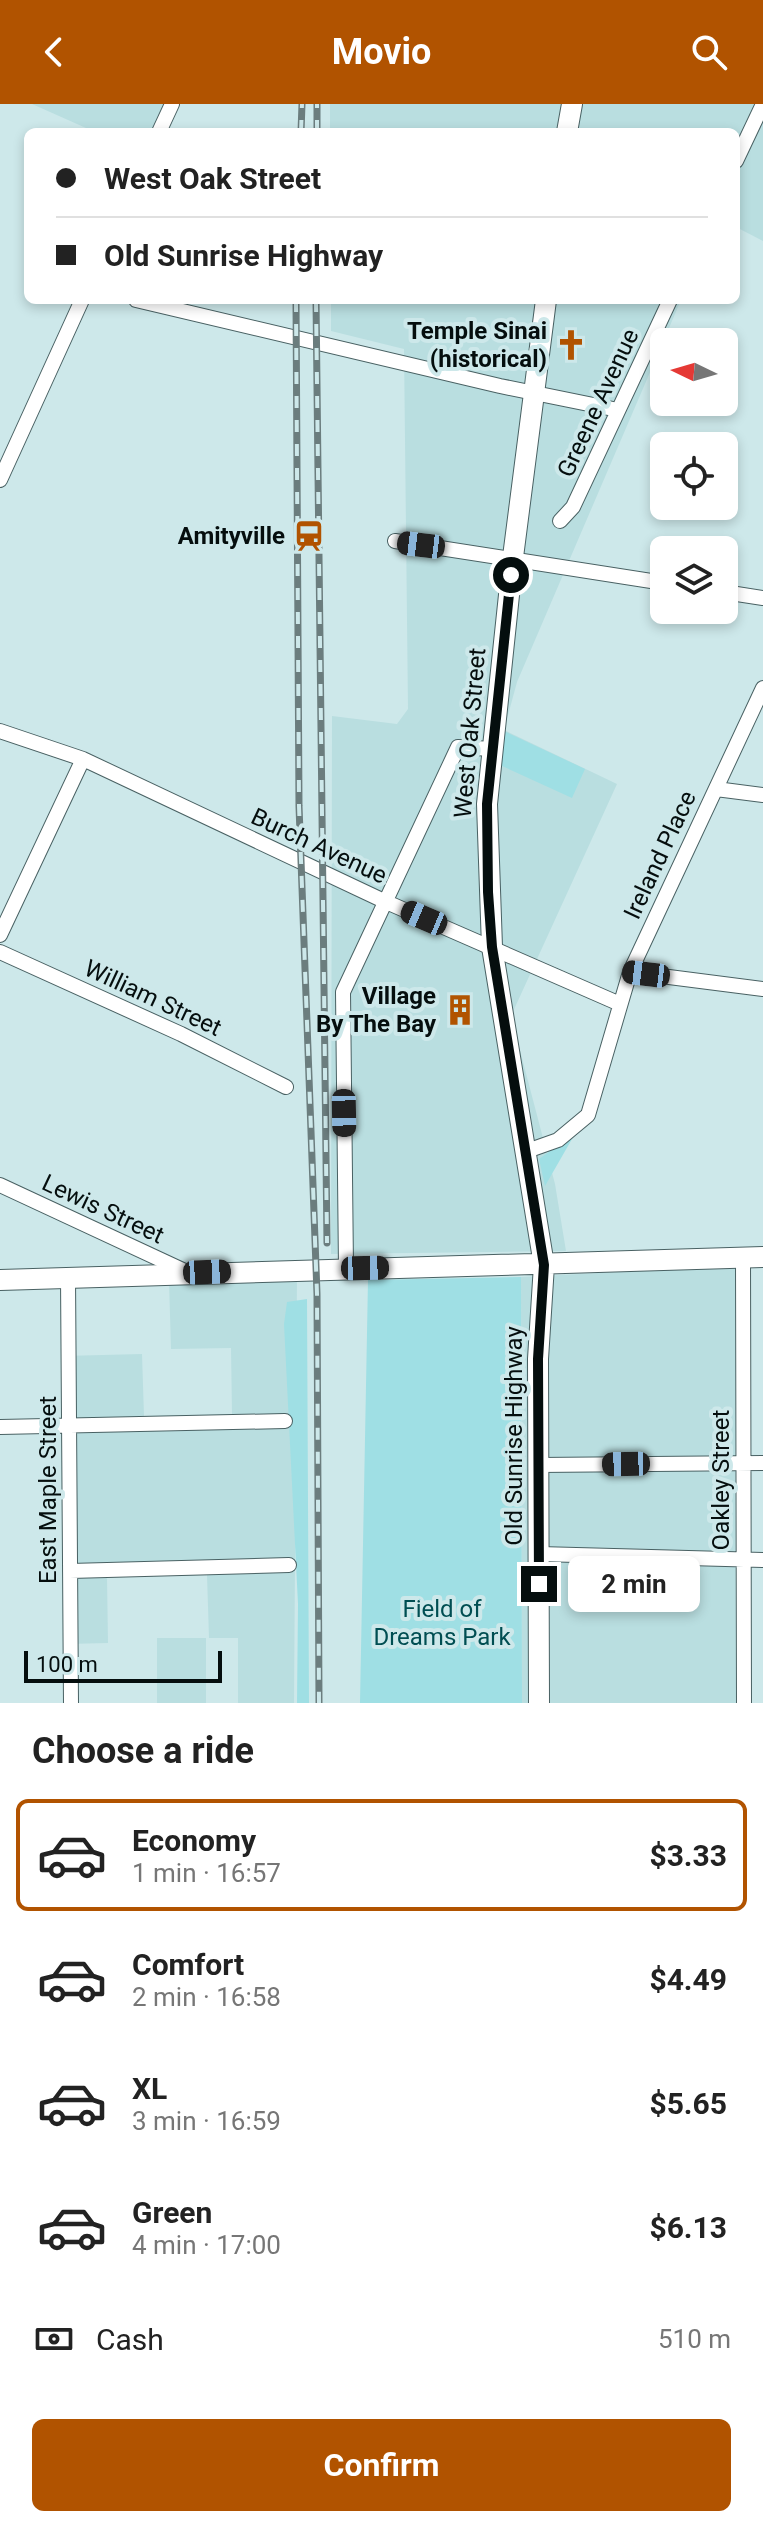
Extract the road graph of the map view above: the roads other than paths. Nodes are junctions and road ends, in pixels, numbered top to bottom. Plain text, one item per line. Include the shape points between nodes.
1 (172, 104) edge
2 (572, 104) edge
3 (763, 104) edge
4 (161, 128) edge
5 (568, 128) edge
6 (740, 153) edge
7 (80, 304) edge
8 (154, 304) edge
9 (546, 304) edge
10 (668, 304) edge
11 (535, 391) junction
12 (618, 410) junction
13 (0, 480) edge
14 (560, 521) dead end
15 (395, 541) dead end
16 (513, 557) junction
17 (650, 581) edge
18 (738, 594) edge
19 (763, 598) edge
20 (763, 688) edge
21 (0, 731) edge
22 (492, 749) junction
23 (83, 759) junction
24 (716, 789) junction
25 (763, 795) edge
26 (384, 901) junction
27 (0, 935) edge
28 (492, 947) junction
29 (0, 952) edge
30 (630, 972) junction
31 (763, 989) edge
32 (620, 1004) junction
33 (286, 1087) dead end
34 (527, 1151) junction
35 (0, 1185) edge
36 (753, 1257) edge
37 (544, 1265) junction
38 (346, 1268) junction
39 (187, 1272) junction
40 (68, 1277) junction
41 (0, 1280) edge
42 (285, 1421) dead end
43 (69, 1426) junction
44 (0, 1427) edge
45 (744, 1463) junction
46 (763, 1463) edge
47 (538, 1465) junction
48 (539, 1554) junction
49 (744, 1559) junction
50 (763, 1560) edge
51 (289, 1565) dead end
52 (70, 1571) junction
53 (71, 1703) edge
54 (539, 1703) edge
55 (744, 1703) edge

1 - 4 street
2 - 5 main road
3 - 6 street
7 - 13 street
8 - 11 street
9 - 11 main road, West Oak Street
10 - 12 street, Greene Avenue
11 - 12 street
11 - 16 main road, West Oak Street
12 - 14 street, Greene Avenue via 573,507
15 - 16 street
16 - 17 street
16 - 22 main road, West Oak Street
18 - 19 street
20 - 24 street, Ireland Place
21 - 23 street, Burch Avenue
22 - 26 street via 458,747
22 - 28 main road, West Oak Street via 487,804
23 - 26 street, Burch Avenue
23 - 27 street
24 - 25 street
24 - 30 street, Ireland Place
26 - 28 street, Burch Avenue
26 - 38 street via 343,992
28 - 32 street, Burch Avenue
28 - 34 main road, West Oak Street
29 - 33 street, William Street
30 - 31 street
30 - 32 street, Ireland Place
32 - 34 street, Ireland Place via 588,1115 558,1140
34 - 37 main road, West Oak Street
35 - 39 street, Lewis Street
36 - 37 main road
36 - 45 street, Oakley Street
37 - 38 main road
37 - 47 main road, Old Sunrise Highway
38 - 39 main road
39 - 40 main road
40 - 41 main road
40 - 43 street, East Maple Street
42 - 43 street
43 - 44 street
43 - 52 street, East Maple Street
45 - 46 street
45 - 47 street
45 - 49 street, Oakley Street
47 - 48 main road, Old Sunrise Highway
48 - 49 street
48 - 54 main road, Old Sunrise Highway
49 - 50 street
49 - 55 street, Oakley Street
51 - 52 street
52 - 53 street, East Maple Street

